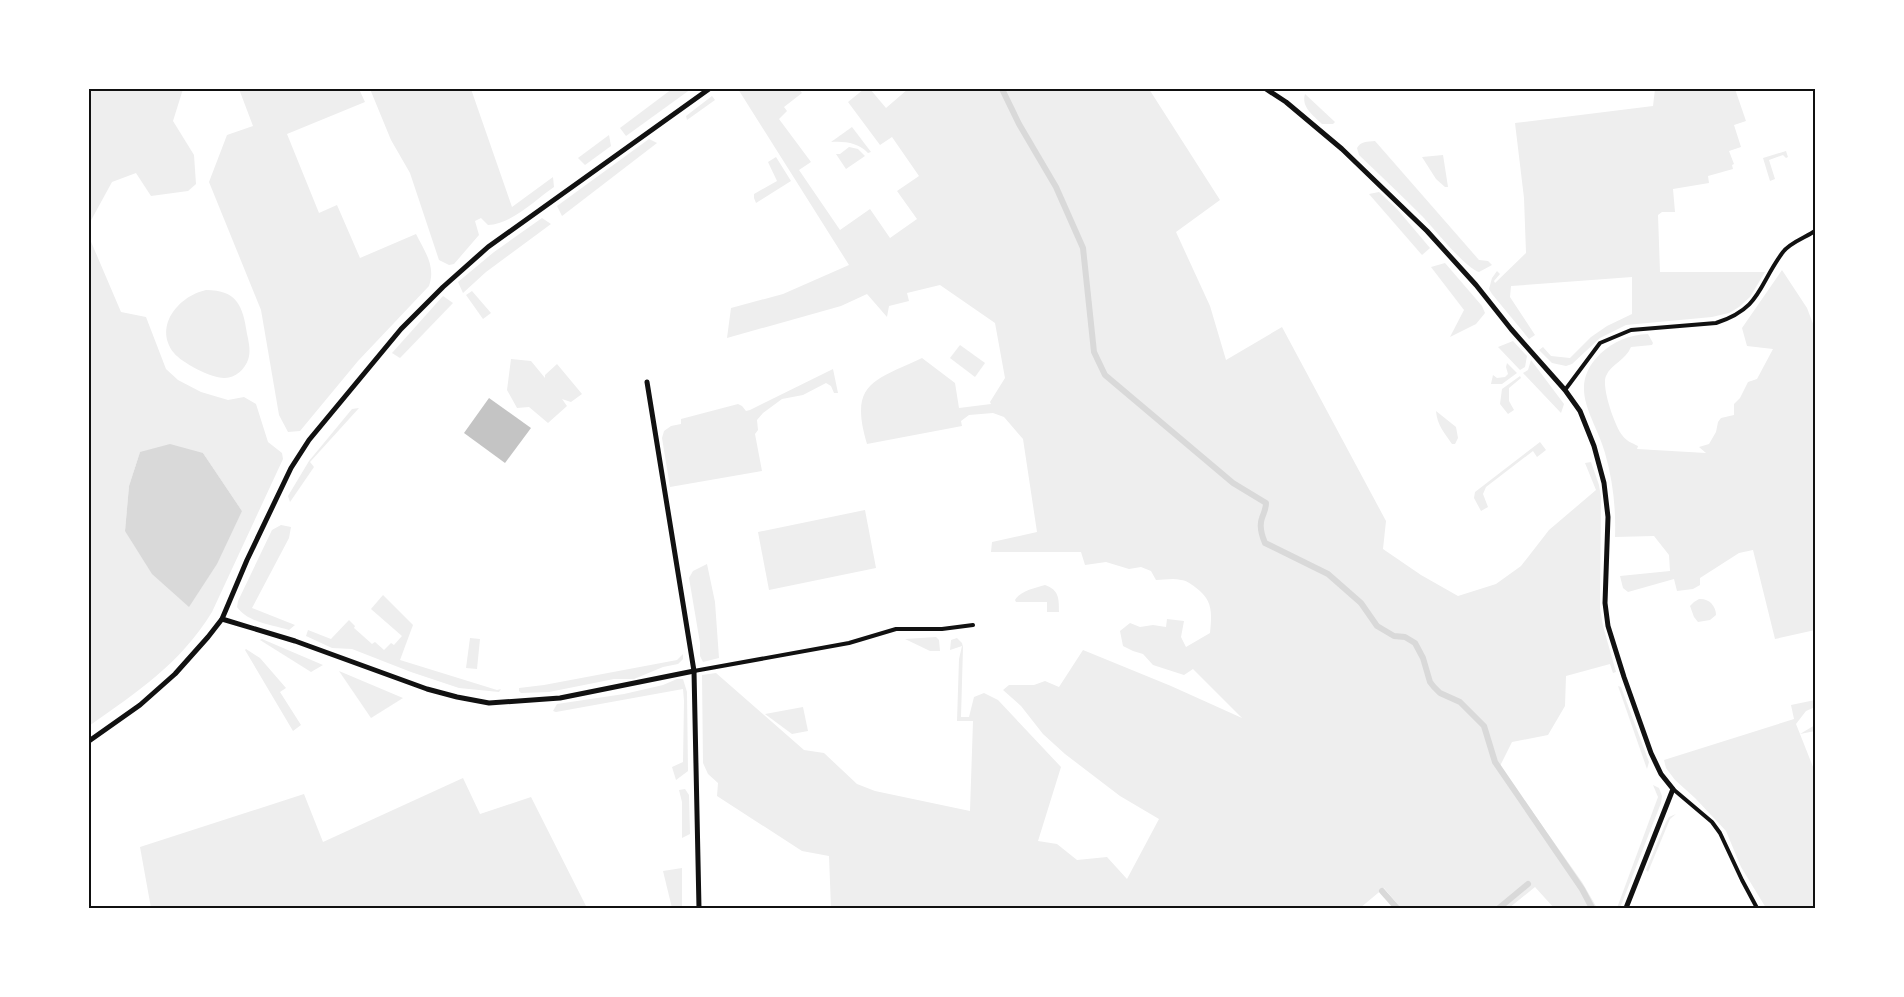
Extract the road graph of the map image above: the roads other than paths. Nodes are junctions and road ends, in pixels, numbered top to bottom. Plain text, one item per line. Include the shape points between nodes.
1 (709, 89) edge
2 (1266, 89) edge
3 (1815, 231) edge
4 (648, 382) dead end
5 (1565, 390) junction
6 (222, 619) junction
7 (973, 625) dead end
8 (694, 671) junction
9 (89, 741) edge
10 (1673, 788) junction
11 (699, 908) edge
12 (1626, 908) edge
13 (1757, 908) edge

1 - 6 street via 488,247 401,329 315,433 291,468
2 - 5 street via 1342,149 1404,208 1476,285
3 - 5 lane via 1784,250 1758,296 1736,314 1716,323 1631,330 1600,344
4 - 8 street
5 - 10 street via 1583,418 1604,483 1608,517 1605,603 1608,626 1651,753 1661,774
6 - 8 street via 427,690 489,702 560,698
6 - 9 street via 175,674 140,705
7 - 8 lane via 896,629 849,643
8 - 11 street
10 - 12 street
10 - 13 lane via 1720,833

